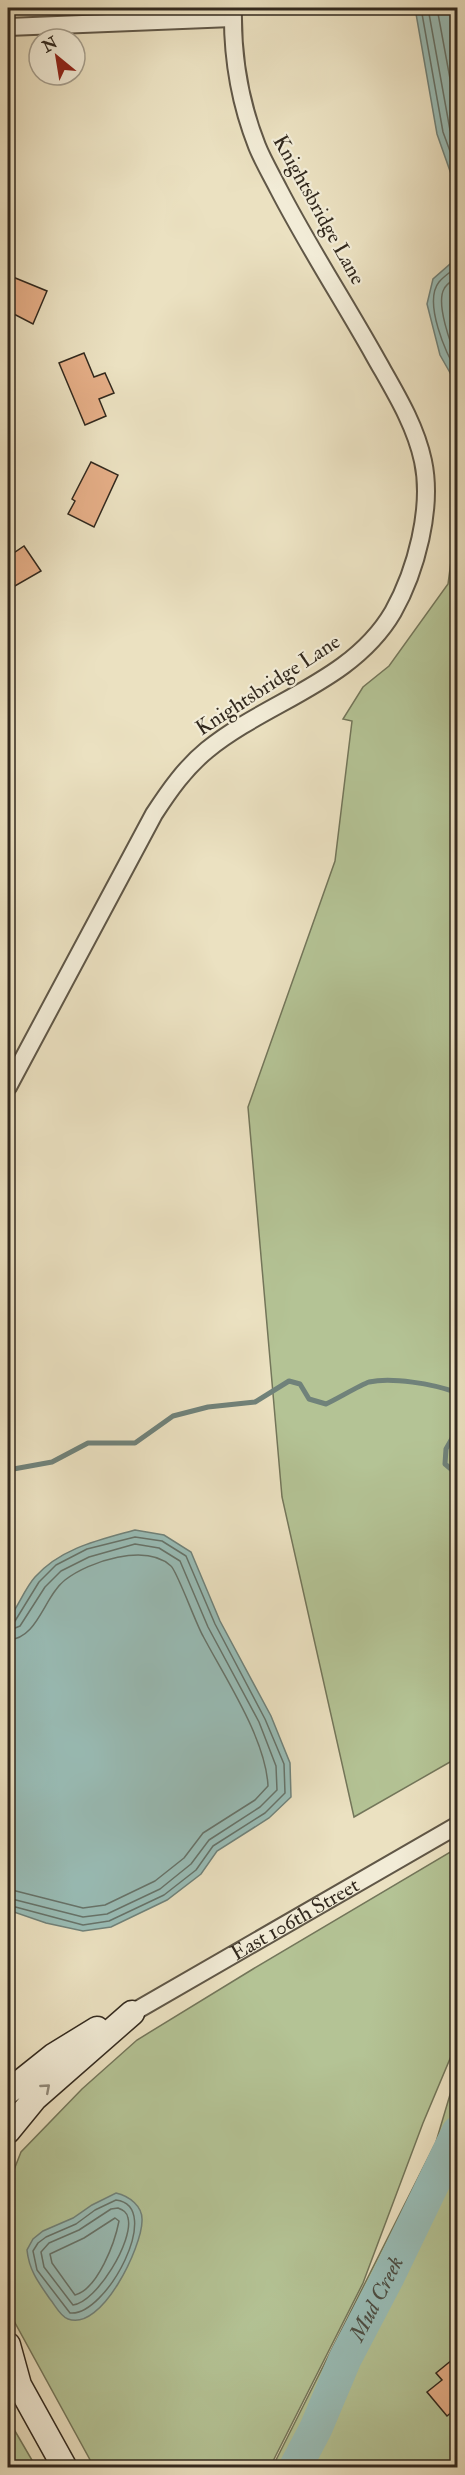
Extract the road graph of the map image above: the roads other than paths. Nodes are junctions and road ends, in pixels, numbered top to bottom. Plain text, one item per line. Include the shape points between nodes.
1 (232, 13) edge
2 (8, 27) edge
3 (8, 1087) edge
4 (458, 1825) edge
5 (132, 2013) junction
6 (8, 2092) edge
7 (8, 2131) edge
8 (8, 2345) edge
9 (13, 2379) edge
10 (65, 2468) edge

1 - 2 street
1 - 3 street, Knightsbridge Lane via 239,88 257,147 403,407 418,442 426,479 425,511 416,556 393,612 366,648 324,680 207,750 177,779 154,814
4 - 5 street, East 106th Street
5 - 6 street, East 106th Street via 84,2035
7 -> 5 street, East 106th Street via 35,2098
8 - 9 street
9 - 10 street

